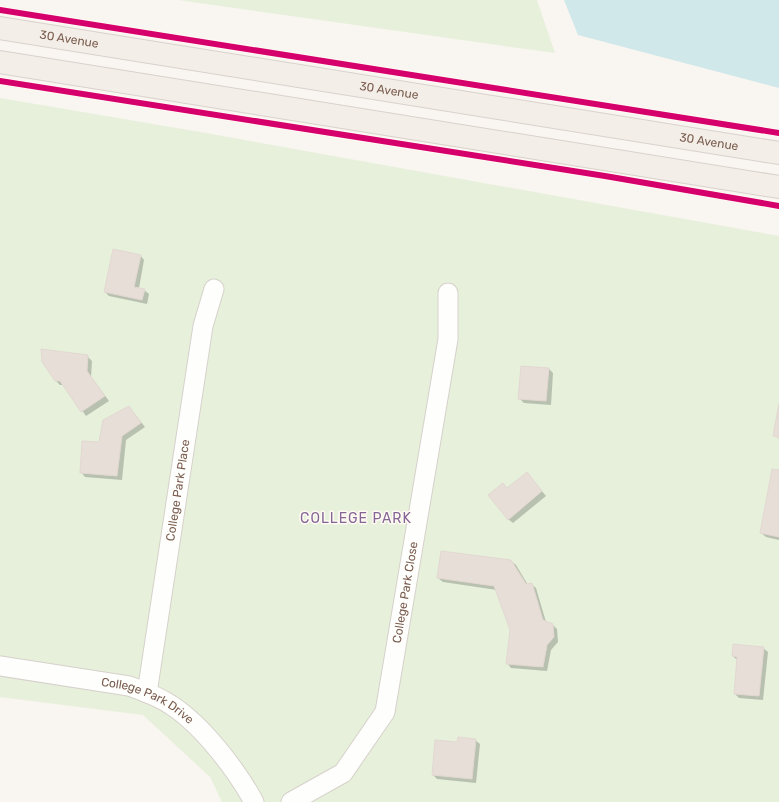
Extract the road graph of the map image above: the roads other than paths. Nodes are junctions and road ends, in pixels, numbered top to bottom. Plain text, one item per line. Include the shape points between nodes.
1 (0, 28) edge
2 (0, 62) edge
3 (779, 154) edge
4 (779, 187) edge
5 (214, 289) dead end
6 (448, 293) dead end
7 (0, 666) edge
8 (147, 693) junction
9 (254, 802) edge
10 (291, 802) edge

1 - 3 main road, 30 Avenue
2 - 4 main road
5 - 8 street, College Park Place via 203,326
6 - 10 street, College Park Close via 448,339 385,712 343,774
7 - 8 street, College Park Drive via 129,686
8 - 9 street, College Park Drive via 171,705 197,726 244,783

